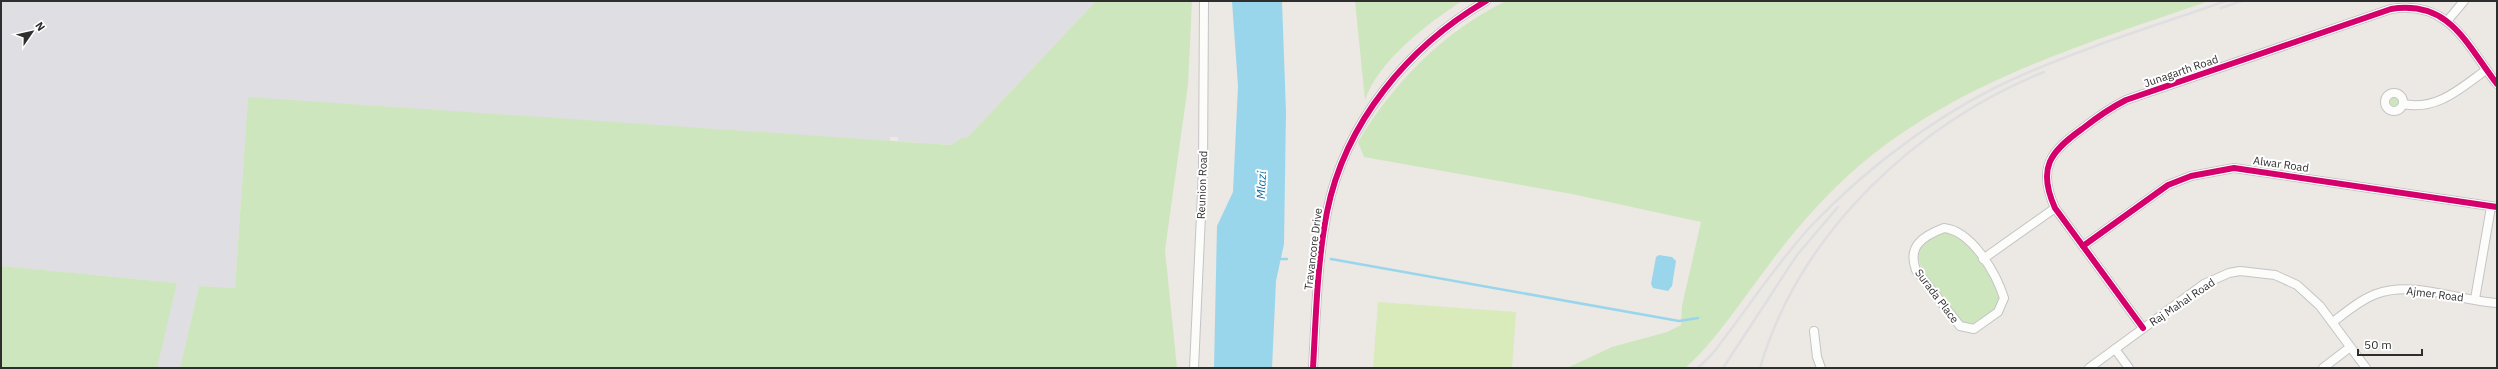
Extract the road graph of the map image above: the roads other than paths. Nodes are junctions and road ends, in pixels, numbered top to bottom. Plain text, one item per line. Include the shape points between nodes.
1 (1204, 1) edge
2 (1486, 1) edge
3 (2464, 1) edge
4 (2448, 20) junction
5 (2486, 70) junction
6 (2497, 84) edge
7 (2403, 104) dead end
8 (2494, 207) edge
9 (2055, 208) junction
10 (2083, 246) junction
11 (1983, 259) junction
12 (2476, 299) junction
13 (2497, 303) edge
14 (2333, 322) junction
15 (2143, 328) junction
16 (1814, 331) dead end
17 (2350, 348) junction
18 (2115, 349) junction
19 (1194, 368) edge
20 (1313, 368) edge
21 (1821, 368) edge
22 (2089, 368) edge
23 (2129, 368) edge
24 (2323, 368) edge
25 (2366, 368) edge

1 - 19 street, Reunion Road via 1203,171
2 - 20 street, Travancore Drive via 1447,28 1400,70 1377,99 1350,145 1333,186 1322,242
3 - 4 street
4 - 5 street, Junagarth Road
4 - 9 street, Junagarth Road via 2421,8 2391,9 2126,100 2068,139 2051,157 2046,173
5 - 6 street, Junagarth Road
5 - 7 street via 2441,101 2412,106
8 - 10 street, Alwar Road via 2234,168 2191,176 2168,185
8 - 12 street
9 - 10 street, Junagarth Road
9 - 11 street
10 - 15 street, Junagarth Road
11 - 11 street, Surada Place via 2001,288 2004,298 1998,312 1974,329 1965,329 1916,270 1912,255 1919,243 1944,228 1959,232
12 - 13 street, Ajmer Road
12 - 14 street, Ajmer Road via 2392,290 2360,302
14 - 15 street, Raj Mahal Road via 2308,294 2287,280 2263,272 2240,271 2204,284
14 - 17 street, Raj Mahal Road
15 - 18 street, Raj Mahal Road
16 - 21 street
17 - 24 street
17 - 25 street, Raj Mahal Road
18 - 22 street, Raj Mahal Road
18 - 23 street

